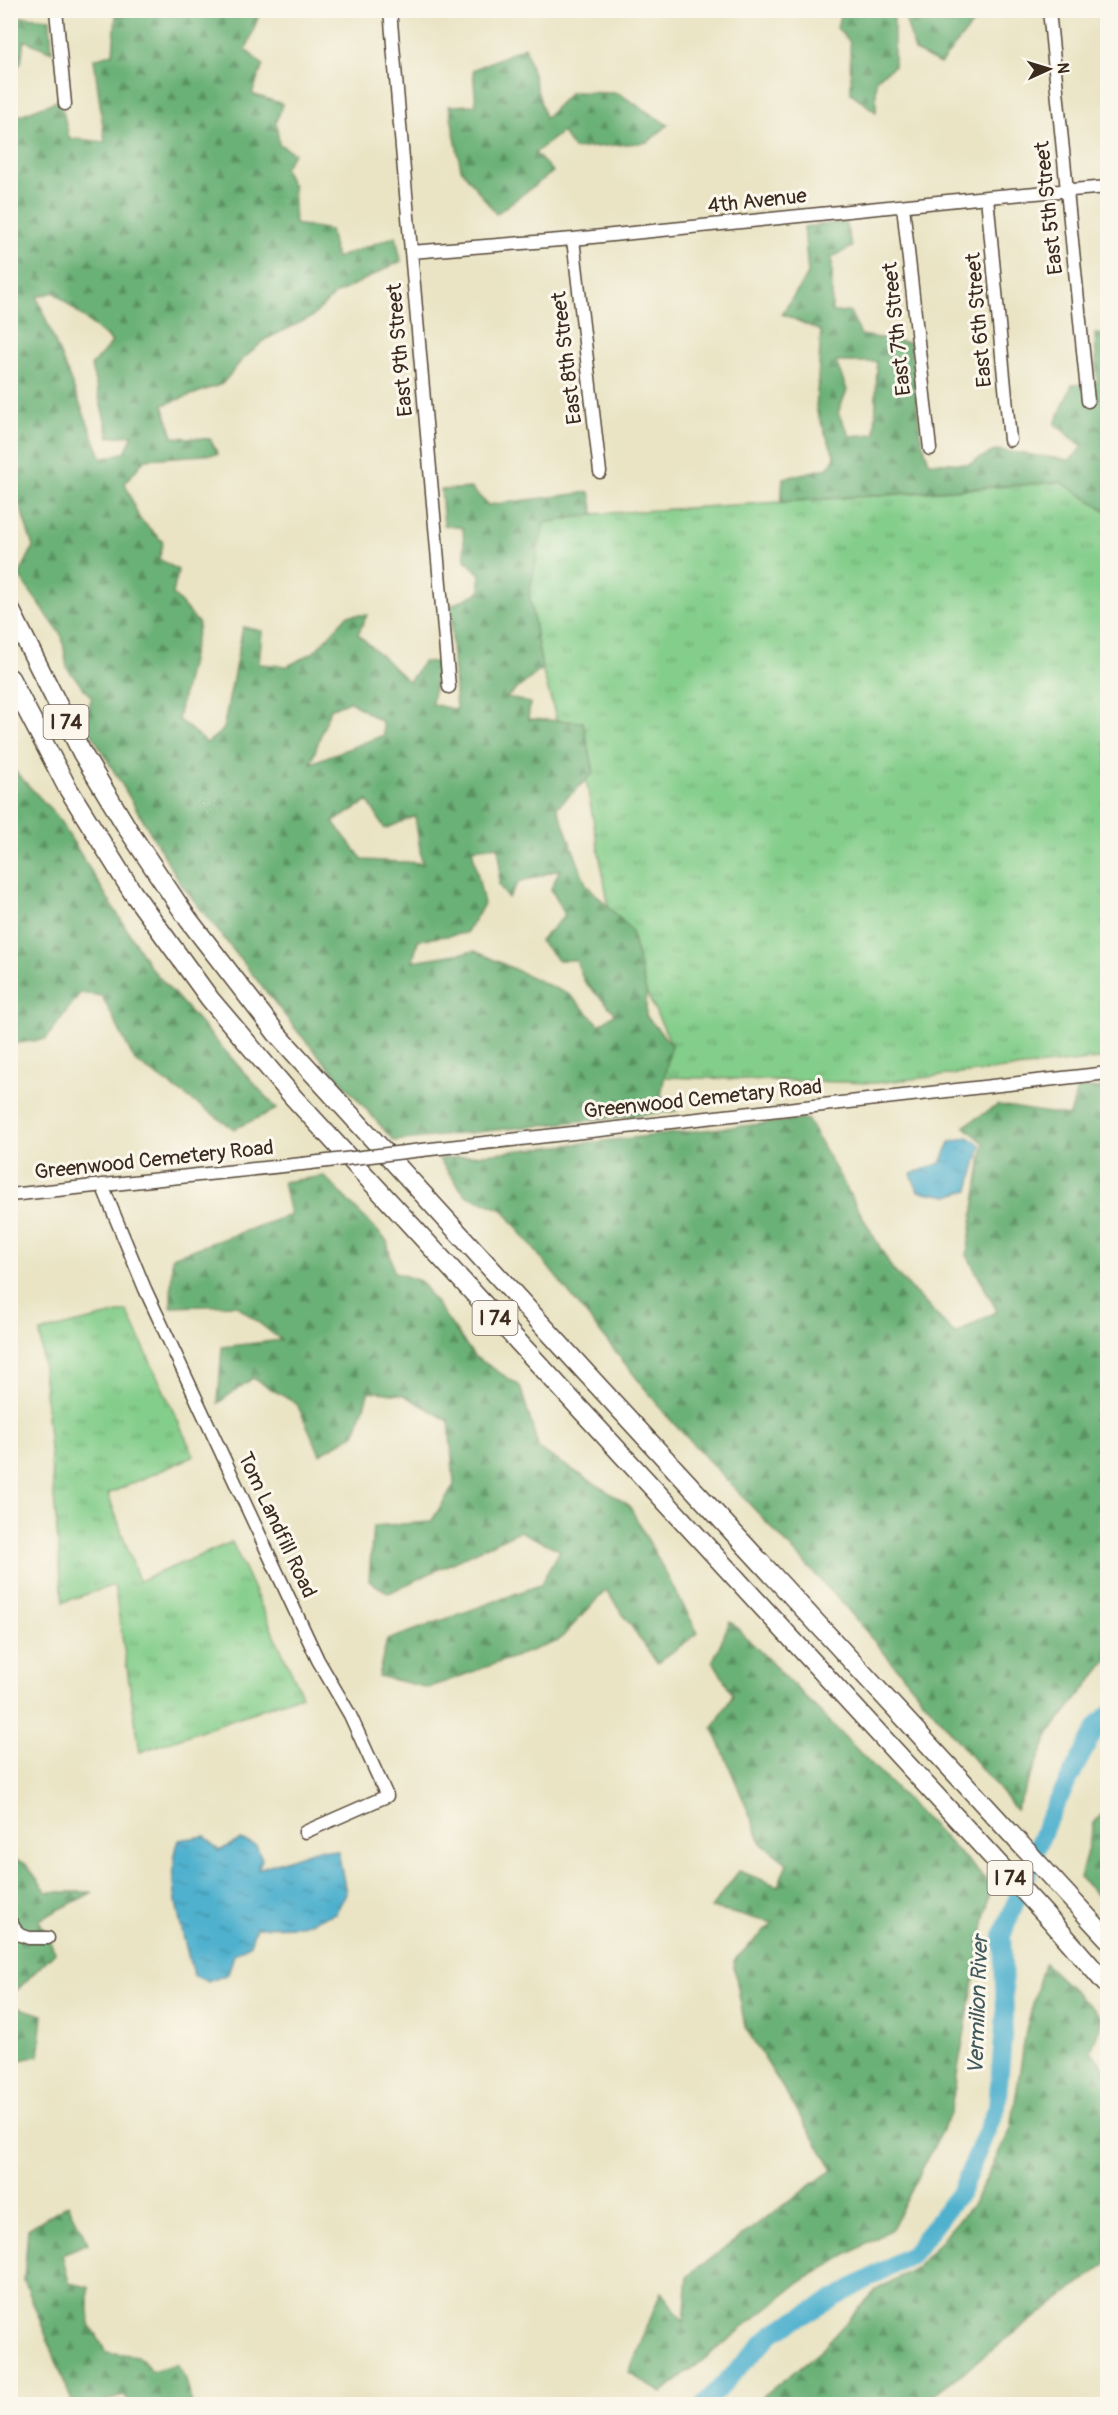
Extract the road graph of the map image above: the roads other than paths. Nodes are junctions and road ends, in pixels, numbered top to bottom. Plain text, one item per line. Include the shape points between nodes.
1 (56, 10) edge
2 (390, 10) edge
3 (1049, 10) edge
4 (65, 104) dead end
5 (1107, 187) edge
6 (1067, 189) junction
7 (987, 197) junction
8 (903, 206) junction
9 (573, 239) junction
10 (411, 252) junction
11 (1088, 401) dead end
12 (1010, 440) dead end
13 (930, 449) dead end
14 (600, 472) dead end
15 (10, 609) edge
16 (10, 678) edge
17 (449, 687) dead end
18 (1107, 1073) edge
19 (302, 1164) joint
20 (102, 1185) junction
21 (10, 1195) edge
22 (305, 1832) dead end
23 (10, 1921) edge
24 (1054, 1924) junction
25 (48, 1938) dead end
26 (1107, 1939) edge
27 (1107, 1986) edge
28 (1107, 1998) edge

1 - 4 street
2 - 10 street, East 9th Street
3 - 6 street, East 5th Street
5 - 6 street, 4th Avenue
6 - 7 street, 4th Avenue
6 - 11 street, East 5th Street
7 - 8 street, 4th Avenue
7 - 12 street, East 6th Street
8 - 9 street, 4th Avenue
8 - 13 street, East 7th Street
9 - 10 street, 4th Avenue
9 - 14 street, East 8th Street
10 - 17 street, East 9th Street
15 - 26 highway, I 74 via 82,753 129,831 188,919 277,1034
16 - 24 highway, I 74 via 73,796 133,893 210,999 294,1098
18 - 19 street, Greenwood Cemetary Road, bridge
19 - 20 street, Greenwood Cemetery Road
20 - 21 street, Greenwood Cemetery Road
20 - 22 street, Tom Landfill Road via 318,1660 350,1715 387,1796
23 - 25 street via 18,1934
24 - 27 highway, I 74
24 - 28 highway

